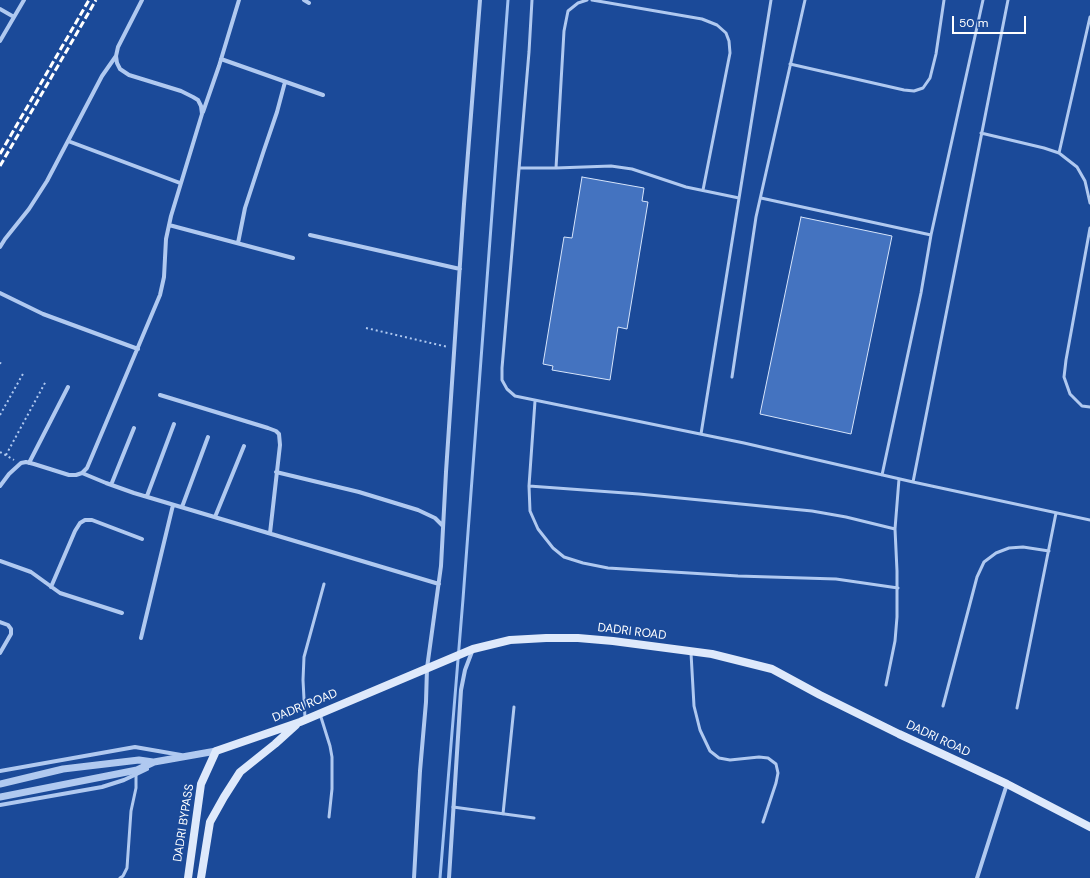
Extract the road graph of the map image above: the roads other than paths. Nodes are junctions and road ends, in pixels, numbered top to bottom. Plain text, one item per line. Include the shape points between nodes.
1 (24, 0) edge
2 (142, 0) edge
3 (239, 0) edge
4 (304, 0) edge
5 (480, 0) edge
6 (532, 0) edge
7 (586, 0) edge
8 (592, 0) edge
9 (771, 0) edge
10 (805, 0) edge
11 (944, 0) edge
12 (983, 0) edge
13 (1008, 0) edge
14 (309, 3) dead end
15 (0, 9) edge
16 (14, 17) junction
17 (1090, 17) edge
18 (0, 41) edge
19 (116, 56) junction
20 (221, 60) junction
21 (790, 64) junction
22 (285, 82) junction
23 (322, 95) dead end
24 (202, 114) junction
25 (981, 133) junction
26 (68, 141) junction
27 (1059, 153) junction
28 (519, 168) junction
29 (556, 168) junction
30 (180, 183) junction
31 (703, 190) junction
32 (739, 198) junction
33 (761, 198) junction
34 (1090, 203) edge
35 (169, 225) junction
36 (1090, 228) edge
37 (310, 235) dead end
38 (931, 235) junction
39 (238, 243) junction
40 (0, 247) edge
41 (293, 258) dead end
42 (460, 269) junction
43 (0, 293) edge
44 (138, 349) junction
45 (732, 377) dead end
46 (68, 387) dead end
47 (160, 395) dead end
48 (535, 400) junction
49 (1090, 407) edge
50 (174, 424) dead end
51 (134, 428) dead end
52 (701, 434) junction
53 (208, 437) dead end
54 (244, 446) dead end
55 (29, 463) junction
56 (276, 472) junction
57 (82, 473) junction
58 (882, 476) junction
59 (899, 479) junction
60 (913, 482) junction
61 (111, 485) junction
62 (0, 486) edge
63 (529, 486) junction
64 (147, 496) junction
65 (174, 505) junction
66 (182, 507) junction
67 (1056, 513) junction
68 (215, 517) junction
69 (1090, 520) edge
70 (443, 526) junction
71 (895, 529) junction
72 (270, 534) junction
73 (142, 539) dead end
74 (1049, 551) junction
75 (0, 561) edge
76 (324, 584) dead end
77 (439, 584) junction
78 (51, 587) junction
79 (898, 588) junction
80 (122, 613) dead end
81 (0, 622) edge
82 (141, 638) dead end
83 (473, 649) junction
84 (691, 651) junction
85 (0, 653) edge
86 (430, 667) junction
87 (886, 685) dead end
88 (943, 706) dead end
89 (514, 707) dead end
90 (1017, 708) dead end
91 (320, 713) junction
92 (303, 721) junction
93 (216, 751) junction
94 (183, 756) junction
95 (167, 759) junction
96 (154, 762) junction
97 (0, 771) edge
98 (136, 775) junction
99 (0, 784) edge
100 (1007, 784) junction
101 (0, 798) edge
102 (0, 805) edge
103 (454, 807) junction
104 (503, 814) junction
105 (329, 817) dead end
106 (534, 818) dead end
107 (762, 822) dead end
108 (1090, 827) edge
109 (120, 878) edge
110 (188, 878) edge
111 (201, 878) edge
112 (414, 878) edge
113 (449, 878) edge
114 (977, 878) edge

1 - 16 street
2 - 19 street
3 - 20 street
4 - 14 street
5 - 42 street
6 - 28 lane
7 - 29 lane via 568,11 564,31
8 - 31 lane via 702,19 717,25 726,33 730,54
9 - 32 lane
10 - 21 lane
11 - 21 lane via 930,78 923,88 914,92
12 - 38 lane
13 - 25 lane
15 - 16 street
16 - 18 street
17 - 27 lane
19 - 24 street via 117,63 124,73 193,97 198,100
19 - 26 street via 102,76
20 - 22 street
20 - 24 street
21 - 33 lane
22 - 23 street
22 - 39 street via 249,195
24 - 30 street
25 - 27 lane
25 - 60 lane
26 - 30 street
26 - 40 street via 47,181
27 - 34 lane via 1077,167 1085,181
28 - 29 lane
28 - 48 lane via 502,380 506,389 516,396
29 - 31 lane via 611,166 632,169
30 - 35 street
31 - 32 lane
32 - 52 lane
33 - 38 lane
33 - 45 lane
35 - 39 street
35 - 44 street via 160,295
36 - 49 lane via 1064,377 1070,394 1082,406
37 - 42 street
38 - 58 lane
39 - 41 street
42 - 70 street
43 - 44 street via 43,314
44 - 57 street via 87,468
46 - 55 street
47 - 56 street via 276,431 280,438
48 - 52 lane
48 - 63 lane
50 - 64 street
51 - 61 street
52 - 58 lane
53 - 66 street
54 - 68 street
55 - 57 street via 69,475
55 - 62 street via 21,463
56 - 70 street via 359,492 418,510 435,518
56 - 72 street
57 - 61 street
58 - 59 lane
59 - 60 lane
59 - 71 lane
60 - 67 lane
61 - 64 street
63 - 71 lane via 812,510
63 - 79 lane via 530,511 538,529 564,557 583,563 608,568 652,571 836,579
64 - 65 street
65 - 66 street
65 - 82 street
66 - 68 street
67 - 69 lane
67 - 74 lane
68 - 72 street
70 - 77 street
71 - 79 lane
72 - 77 street
73 - 78 street via 92,520 80,522
74 - 88 lane via 1024,547 1009,548 984,562 977,577
74 - 90 lane
75 - 78 street via 31,572
76 - 92 lane via 304,657
77 - 86 street
78 - 80 street via 60,593
79 - 87 lane via 895,641
81 - 85 street via 8,625 11,634
83 - 84 main road, DADRI ROAD via 510,640 578,638
83 - 86 main road, DADRI ROAD
83 - 103 street via 461,690
84 - 100 main road, DADRI ROAD via 772,669 899,734
84 - 107 lane via 694,706 700,730 710,751 719,758 730,760 760,757 768,758 776,764 776,783
86 - 91 main road, DADRI ROAD
86 - 112 street
89 - 104 lane
91 - 92 main road, DADRI ROAD
91 - 105 lane via 332,757
92 - 93 main road, DADRI ROAD
92 - 111 main road via 240,772 210,822
93 - 94 street, DADRI ROAD
93 - 110 main road, DADRI BYPASS via 201,784
94 - 95 street, DADRI ROAD
94 - 97 street via 135,747
95 - 96 street, DADRI ROAD
95 - 98 street
96 - 99 street, DADRI ROAD via 139,760 63,769
96 - 101 street, DADRI ROAD via 137,770
98 - 102 street via 102,787
98 - 109 lane via 128,868
100 - 108 main road, DADRI ROAD
100 - 114 street
103 - 104 lane
103 - 113 street
104 - 106 lane

